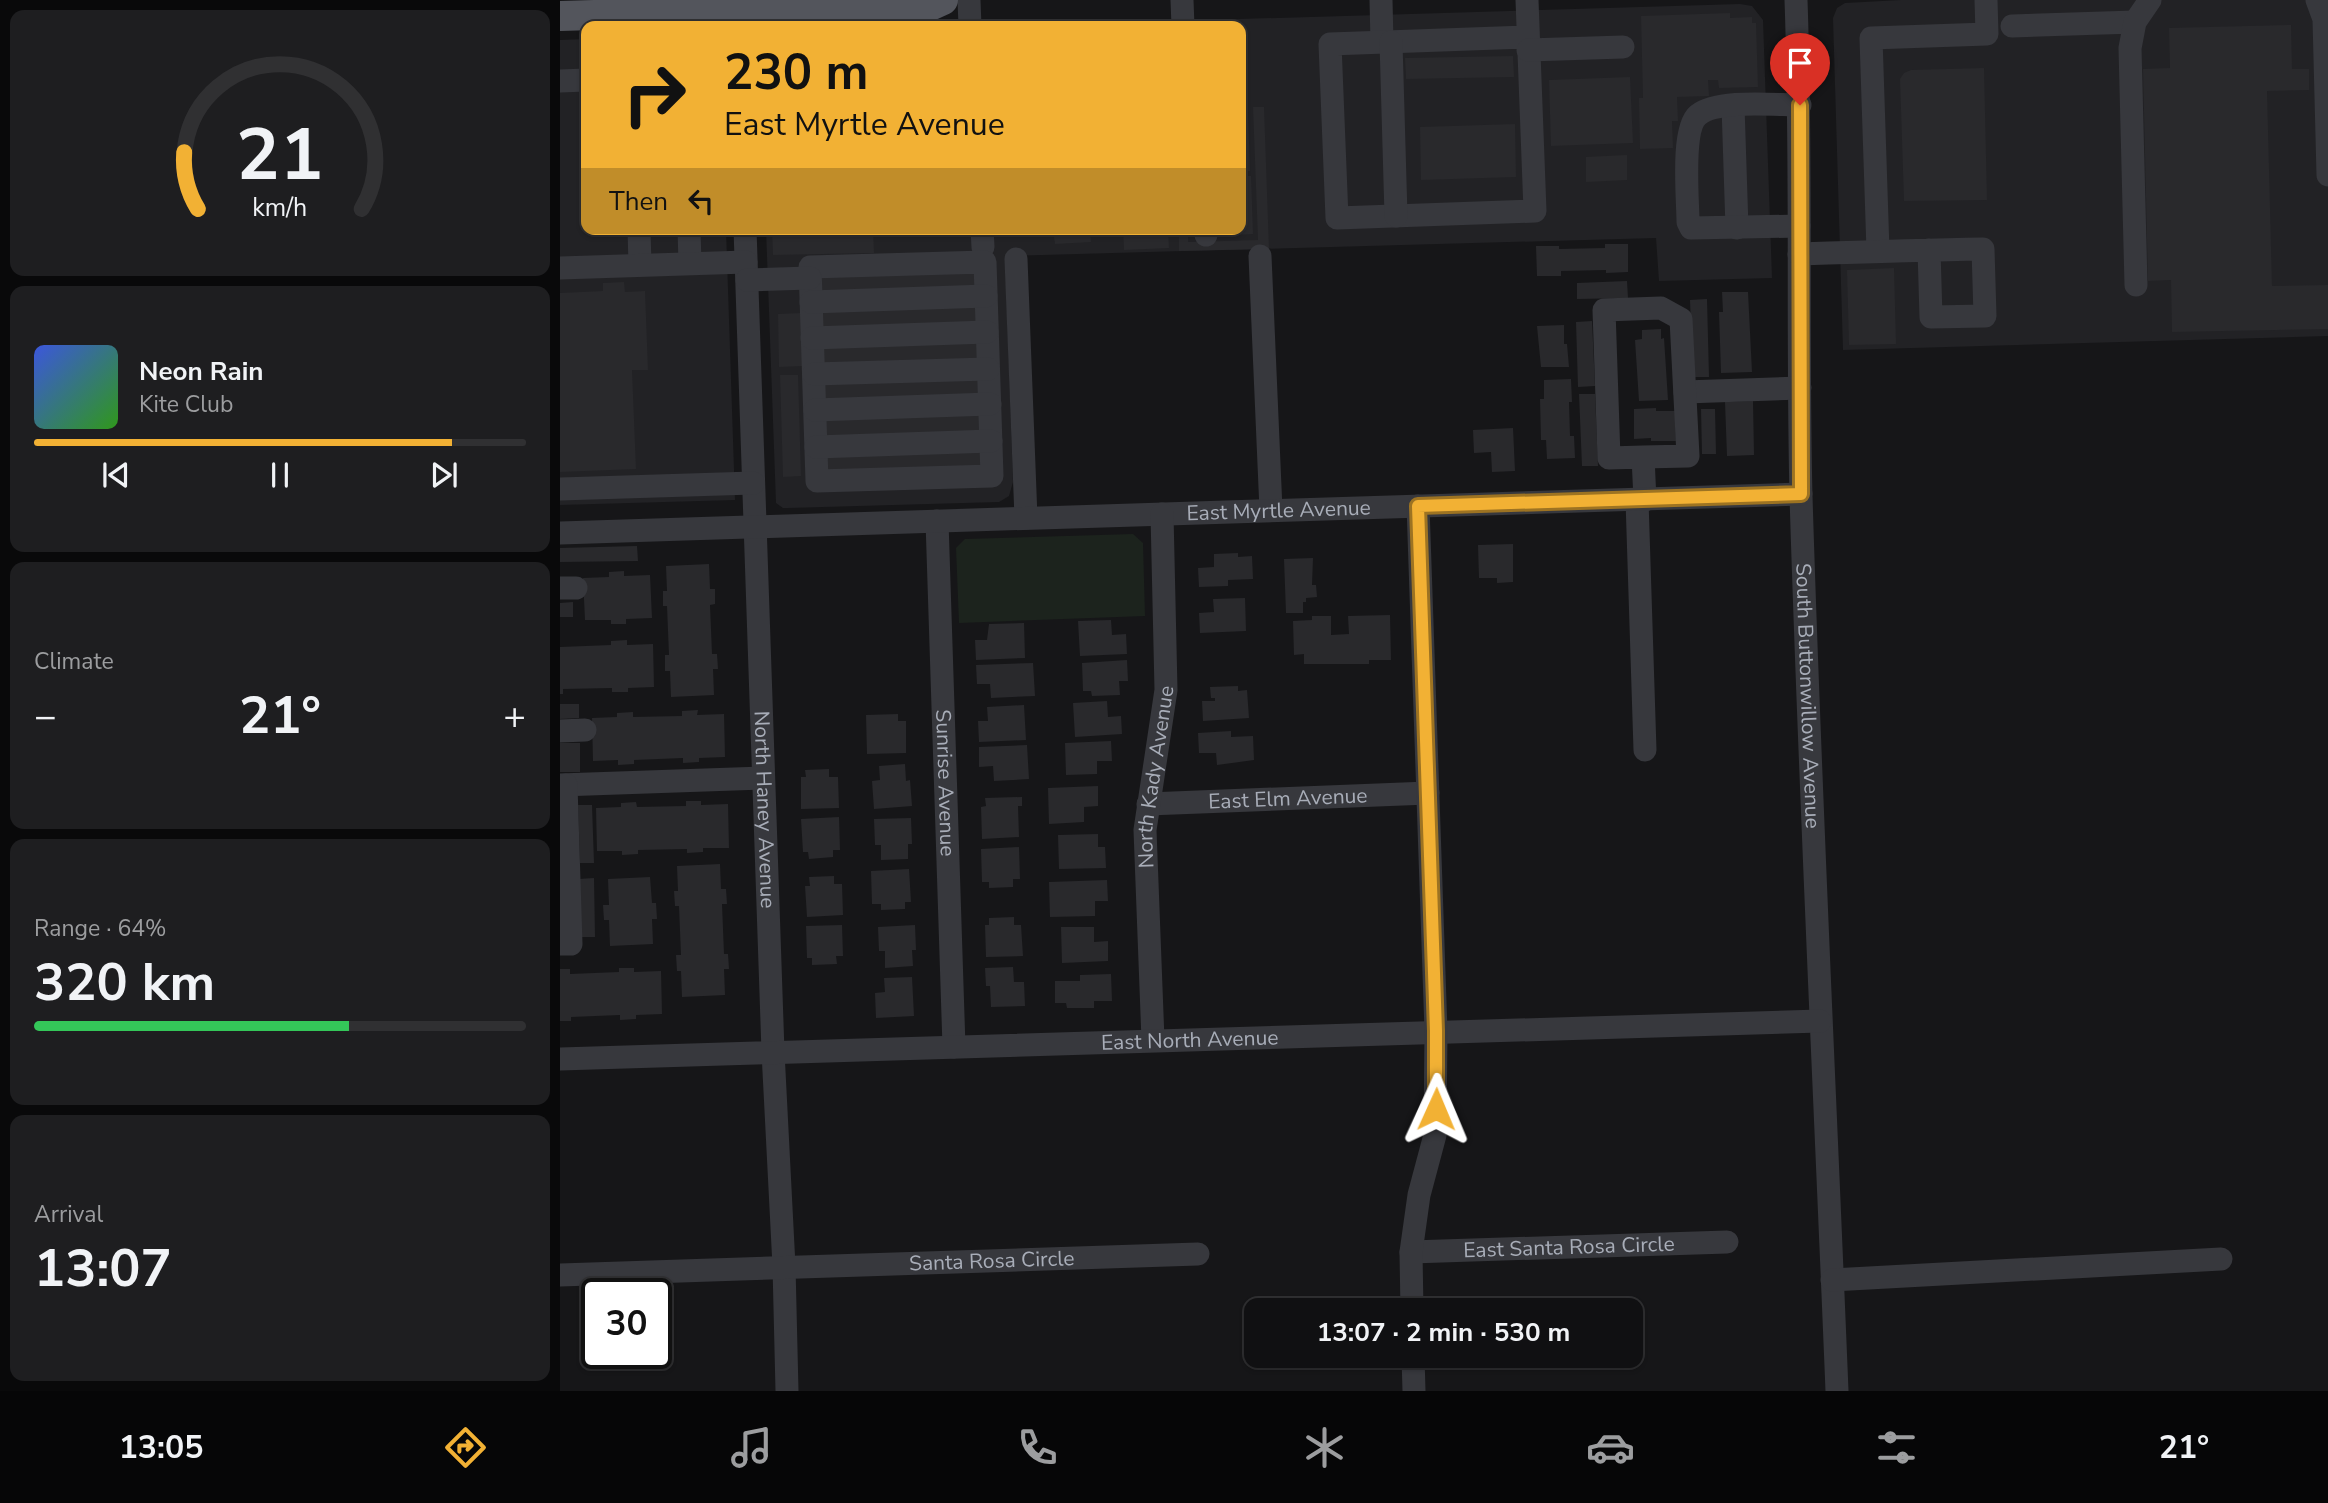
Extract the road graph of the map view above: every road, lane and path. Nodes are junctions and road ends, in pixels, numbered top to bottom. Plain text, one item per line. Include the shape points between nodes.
1 (943, 0) edge
2 (969, 0) edge
3 (1182, 0) edge
4 (1381, 0) edge
5 (1527, 0) edge
6 (1796, 0) edge
7 (1986, 0) edge
8 (2150, 0) edge
9 (2317, 0) edge
10 (739, 13) edge
11 (560, 16) edge
12 (839, 18) edge
13 (970, 21) edge
14 (1182, 21) edge
15 (2135, 22) junction
16 (2012, 26) dead end
17 (1386, 42) junction
18 (1528, 44) junction
19 (1623, 47) dead end
20 (581, 80) edge
21 (560, 81) edge
22 (1800, 105) junction
23 (1734, 106) junction
24 (2328, 175) edge
25 (1396, 216) junction
26 (1799, 226) junction
27 (1737, 228) junction
28 (639, 235) edge
29 (689, 235) edge
30 (745, 235) edge
31 (1929, 250) dead end
32 (1878, 251) junction
33 (1799, 254) junction
34 (1261, 256) dead end
35 (1016, 259) dead end
36 (690, 263) junction
37 (640, 265) junction
38 (560, 268) edge
39 (746, 271) junction
40 (810, 278) junction
41 (2136, 285) dead end
42 (986, 296) junction
43 (811, 302) junction
44 (987, 332) junction
45 (812, 338) junction
46 (988, 369) junction
47 (814, 374) junction
48 (1800, 388) junction
49 (1685, 392) junction
50 (990, 404) junction
51 (815, 410) junction
52 (991, 441) junction
53 (816, 447) junction
54 (1643, 457) junction
55 (753, 483) junction
56 (560, 489) edge
57 (1801, 494) junction
58 (1641, 500) junction
59 (1418, 506) junction
60 (1270, 510) junction
61 (1162, 514) junction
62 (1026, 518) junction
63 (937, 521) junction
64 (755, 527) junction
65 (560, 533) edge
66 (560, 730) edge
67 (585, 730) dead end
68 (1645, 750) dead end
69 (763, 778) junction
70 (563, 785) edge
71 (1428, 793) junction
72 (1148, 804) junction
73 (560, 944) edge
74 (1819, 1021) junction
75 (1436, 1031) junction
76 (1153, 1040) junction
77 (954, 1047) junction
78 (773, 1052) junction
79 (560, 1059) edge
80 (1727, 1242) dead end
81 (1410, 1252) junction
82 (1198, 1254) dead end
83 (2221, 1259) dead end
84 (785, 1266) junction
85 (560, 1275) edge
86 (1832, 1280) junction
87 (1412, 1298) edge
88 (1413, 1368) edge
89 (788, 1391) edge
90 (1414, 1391) edge
91 (1837, 1391) edge

1 - 12 main road
2 - 13 street
3 - 14 street
4 - 17 street
5 - 18 street
6 - 22 street, South Buttonwillow Avenue
7 - 32 street via 1987,34 1871,38
8 - 15 street
9 - 24 street via 2324,19
10 - 11 main road
10 - 12 main road
15 - 16 street
15 - 41 street via 2130,48
17 - 18 street
17 - 25 street
17 - 25 street via 1330,44 1337,218
18 - 19 street
18 - 25 street via 1535,211
20 - 21 street
22 - 23 street
22 - 26 street, South Buttonwillow Avenue
23 - 27 street
23 - 27 street via 1696,116 1689,129 1688,222 1692,228
26 - 27 street
26 - 33 street, South Buttonwillow Avenue
28 - 37 street
29 - 36 street
30 - 39 street, North Haney Avenue
31 - 32 street
32 - 33 street
33 - 48 street, South Buttonwillow Avenue
34 - 60 street
35 - 62 street
36 - 37 street
36 - 39 street
37 - 38 street
39 - 40 street
39 - 55 street, North Haney Avenue
40 - 42 street via 810,268 985,262
40 - 43 street
42 - 43 street
42 - 44 street
43 - 45 street
44 - 45 street
44 - 46 street
45 - 47 street
46 - 47 street
46 - 50 street
47 - 51 street
48 - 49 street
48 - 57 street, South Buttonwillow Avenue
49 - 54 street via 1688,456
49 - 54 street via 1681,319 1661,308 1604,310 1609,458
50 - 51 street
50 - 52 street
51 - 53 street
52 - 53 street
52 - 53 street via 992,475 965,477 817,481
54 - 58 street
55 - 56 street
55 - 64 street, North Haney Avenue
57 - 58 street, East Myrtle Avenue
57 - 74 street, South Buttonwillow Avenue
58 - 59 street, East Myrtle Avenue
58 - 68 street
59 - 60 street, East Myrtle Avenue
59 - 71 street
60 - 61 street, East Myrtle Avenue
61 - 62 street, East Myrtle Avenue
61 - 72 street, North Kady Avenue via 1166,690
62 - 63 street, East Myrtle Avenue
63 - 64 street, East Myrtle Avenue
63 - 77 street, Sunrise Avenue
64 - 65 street, East Myrtle Avenue
64 - 69 street, North Haney Avenue
66 - 67 street
69 - 70 street
69 - 78 street, North Haney Avenue
70 - 73 street via 570,944
71 - 72 street, East Elm Avenue
71 - 75 street
72 - 76 street, North Kady Avenue
74 - 75 street, East North Avenue
74 - 86 street, South Buttonwillow Avenue
75 - 76 street, East North Avenue
75 - 81 street via 1435,1135
76 - 77 street, East North Avenue
77 - 78 street, East North Avenue
78 - 79 street, East North Avenue
78 - 84 street, North Haney Avenue
80 - 81 street, East Santa Rosa Circle
81 - 87 street
82 - 84 street, Santa Rosa Circle
83 - 86 street
84 - 85 street, Santa Rosa Circle
84 - 89 street, North Haney Avenue
86 - 91 street, South Buttonwillow Avenue
88 - 90 street

